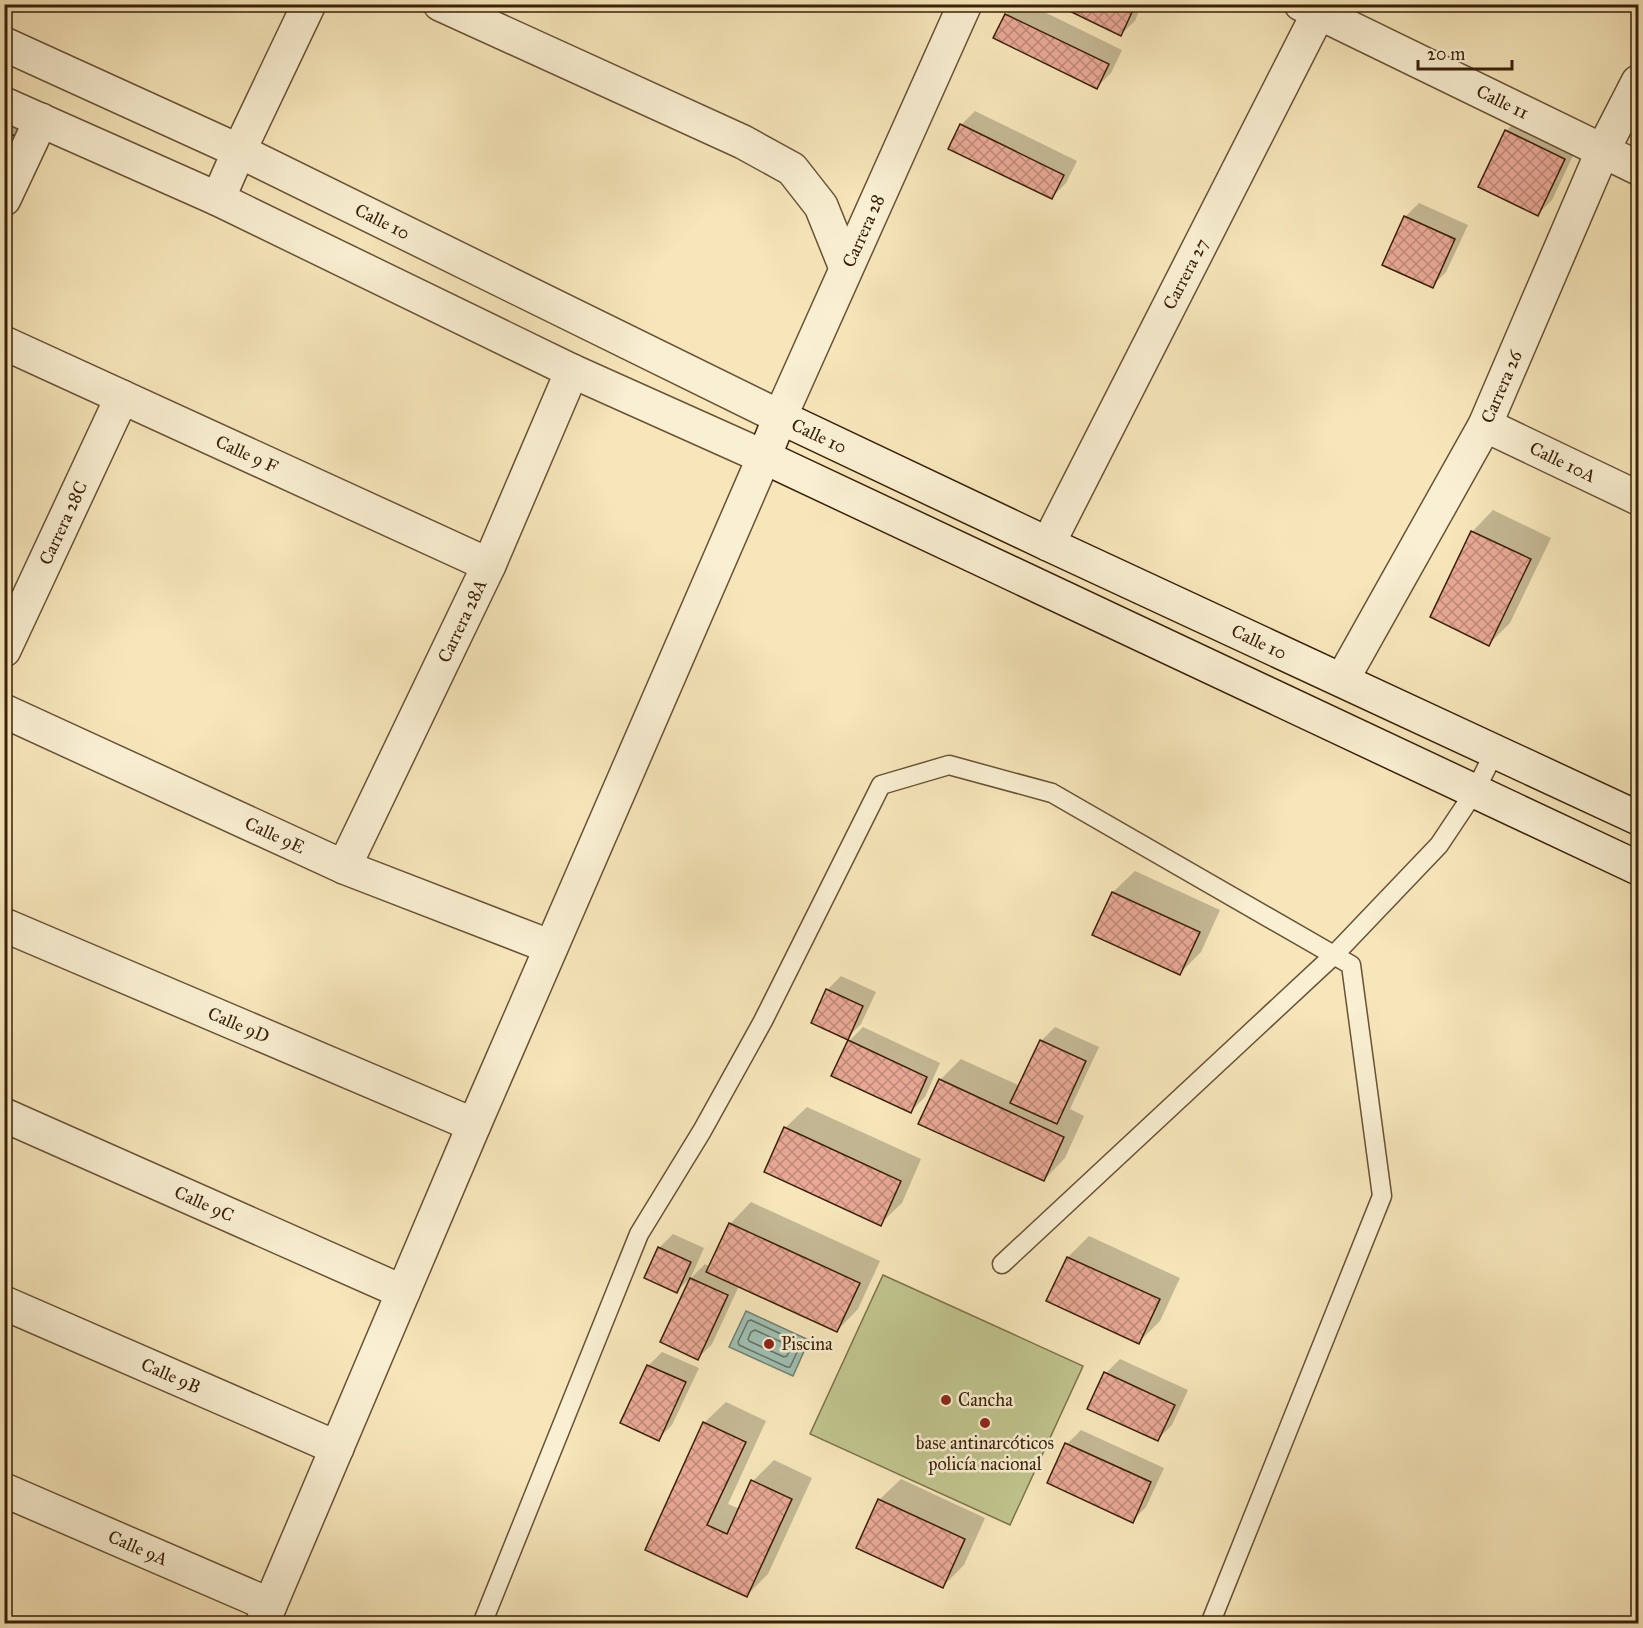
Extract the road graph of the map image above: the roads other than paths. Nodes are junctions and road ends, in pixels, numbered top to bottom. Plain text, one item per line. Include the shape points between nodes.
1 (309, 4) edge
2 (440, 4) edge
3 (965, 4) edge
4 (1314, 8) edge
5 (4, 44) edge
6 (1638, 82) edge
7 (4, 104) edge
8 (41, 120) junction
9 (1603, 150) junction
10 (239, 151) junction
11 (1638, 168) edge
12 (4, 199) edge
13 (218, 199) junction
14 (846, 268) junction
15 (4, 343) edge
16 (572, 371) junction
17 (122, 397) junction
18 (780, 417) junction
19 (1485, 425) junction
20 (764, 457) junction
21 (1638, 498) edge
22 (1048, 544) junction
23 (489, 565) junction
24 (4, 650) edge
25 (1342, 680) junction
26 (4, 711) edge
27 (1495, 751) junction
28 (1475, 792) junction
29 (1638, 818) edge
30 (344, 867) junction
31 (1638, 868) edge
32 (4, 925) edge
33 (551, 947) junction
34 (1334, 955) junction
35 (4, 1115) edge
36 (474, 1125) junction
37 (1002, 1264) dead end
38 (403, 1292) junction
39 (4, 1302) edge
40 (338, 1448) junction
41 (4, 1490) edge
42 (266, 1614) edge
43 (482, 1623) edge
44 (1210, 1623) edge

1 - 10 street
2 - 14 street via 743,142 792,169 821,206
3 - 14 street, Carrera 28
4 - 9 street, Calle 11
4 - 22 street, Carrera 27
5 - 10 street, Calle 10
6 - 9 street, Carrera 26
7 - 8 street
8 - 12 street
8 - 13 street
9 - 11 street, Calle 11
9 - 19 street, Carrera 26
10 - 13 street
10 - 18 street, Calle 10
13 - 16 street
14 - 18 street, Carrera 28
15 - 17 street, Calle 9 F
16 - 20 street
16 - 23 street, Carrera 28A
17 - 23 street, Calle 9 F
17 - 24 street, Carrera 28C
18 - 20 street, Carrera 28
18 - 22 street, Calle 10
19 - 21 street, Calle 10A
19 - 25 street, Carrera 26
20 - 28 street
20 - 33 street, Carrera 28
22 - 25 street, Calle 10
23 - 30 street, Carrera 28A
25 - 27 street, Calle 10
26 - 30 street, Calle 9E
27 - 28 lane
27 - 29 street, Calle 10
28 - 31 street
28 - 34 lane via 1439,845
30 - 33 street, Calle 9E
32 - 36 street, Calle 9D
33 - 36 street, Carrera 28
34 - 37 lane
34 - 43 lane via 1052,793 949,765 881,785 763,1021 639,1234
34 - 44 lane via 1351,965 1382,1196
35 - 38 street, Calle 9C
36 - 38 street, Carrera 28
38 - 40 street, Carrera 28
39 - 40 street, Calle 9B
40 - 42 street, Carrera 28
41 - 42 street, Calle 9A

